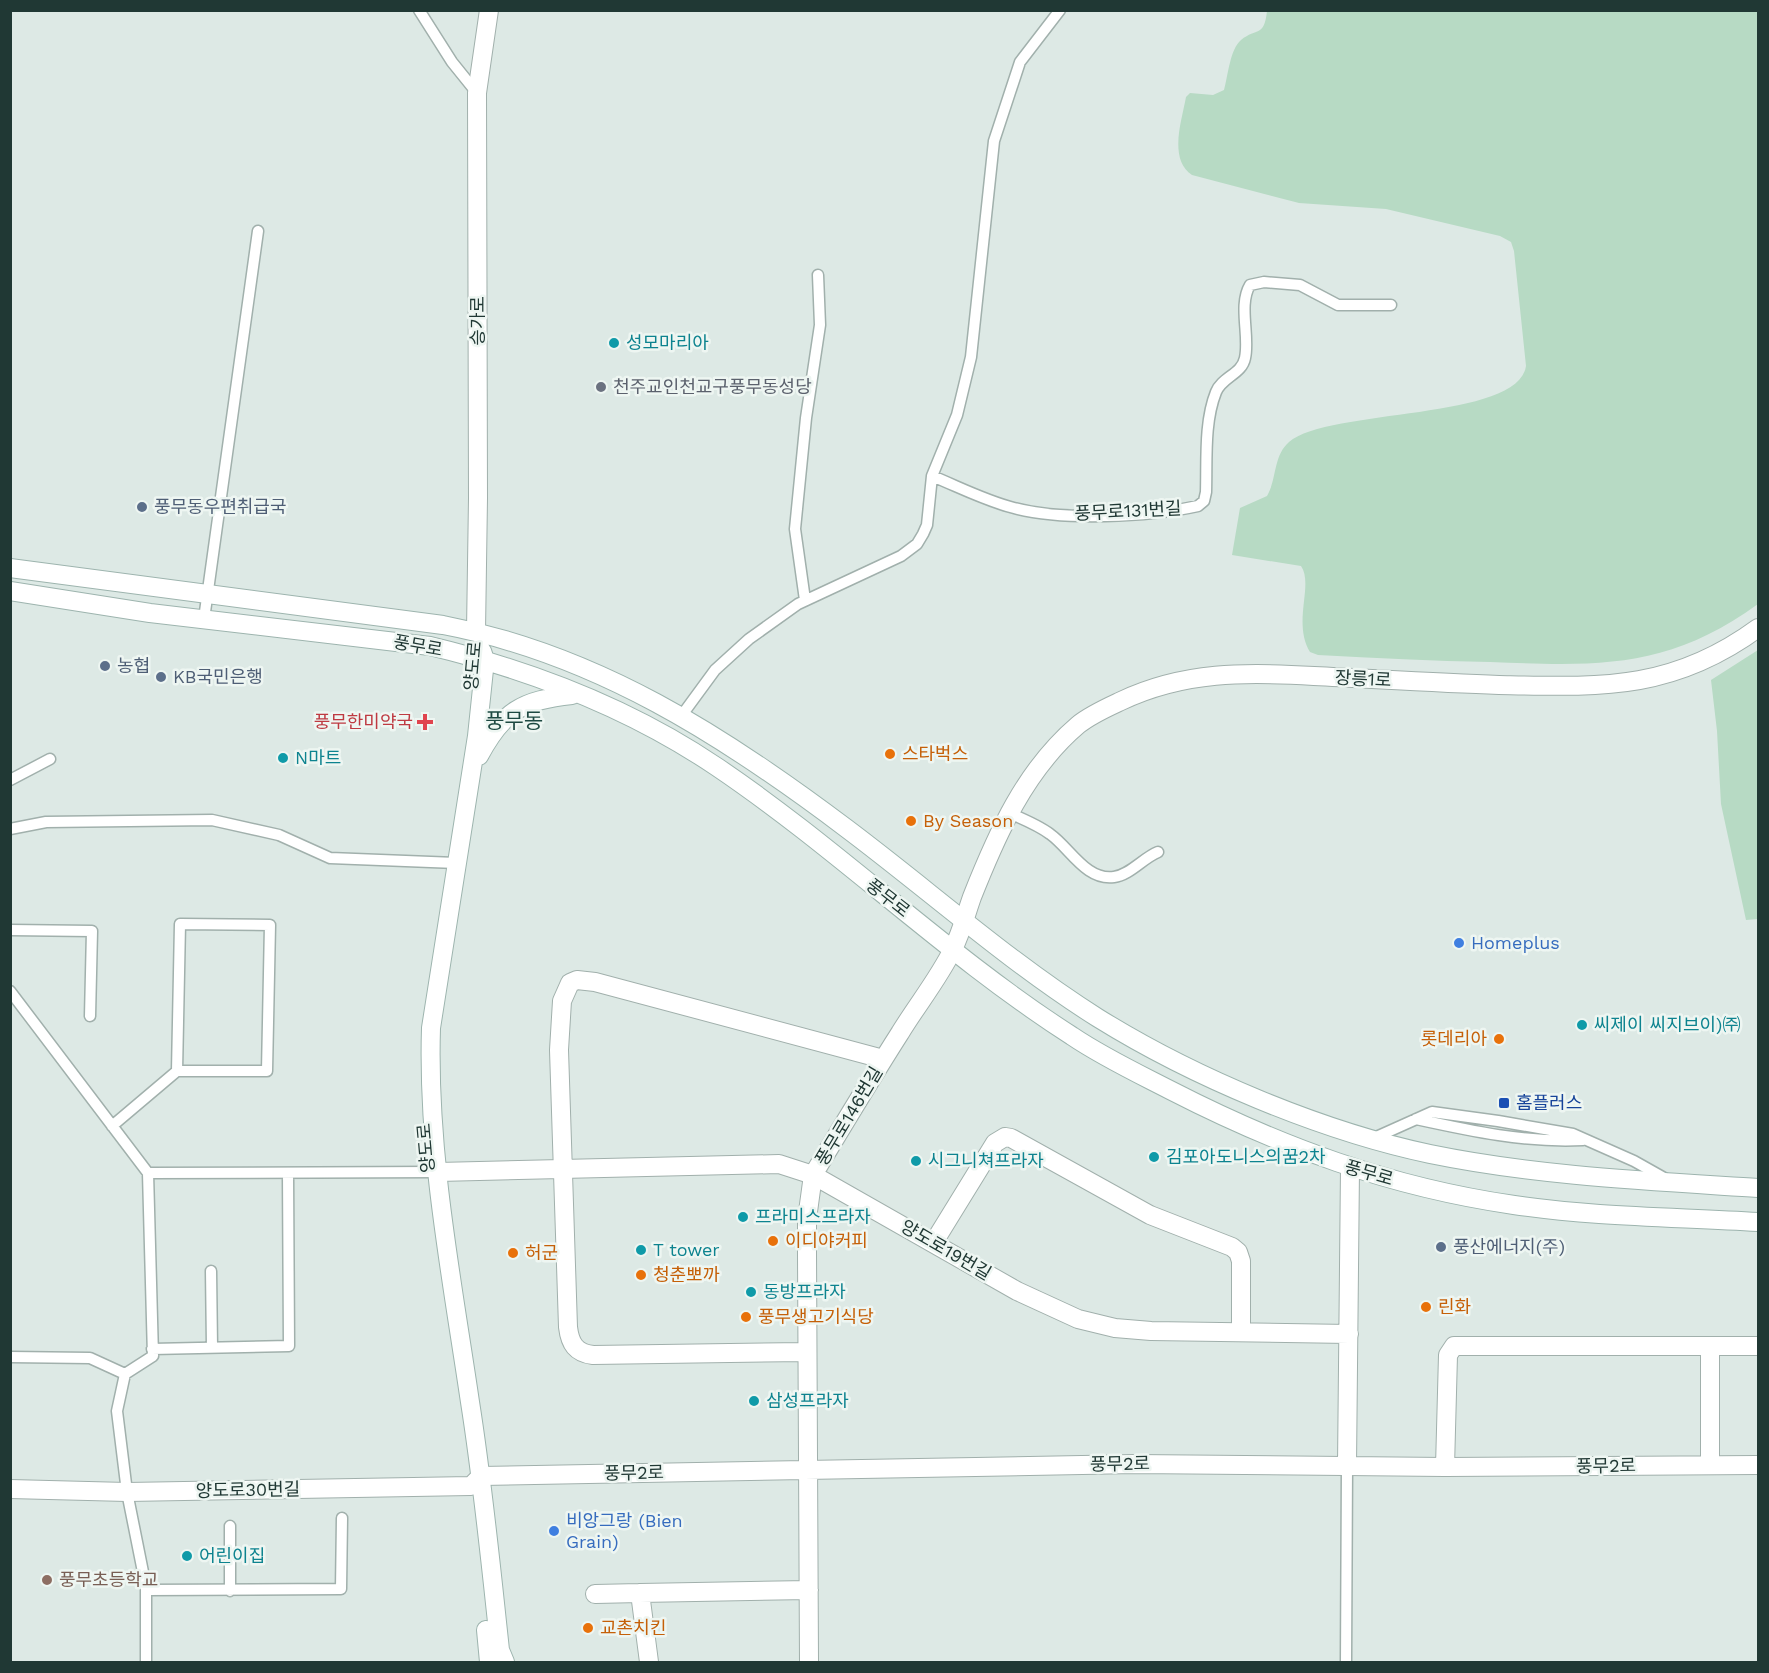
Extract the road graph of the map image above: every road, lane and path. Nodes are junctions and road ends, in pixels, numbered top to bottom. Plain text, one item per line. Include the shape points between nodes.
1 (419, 10) edge
2 (489, 10) edge
3 (1060, 10) edge
4 (477, 93) junction
5 (258, 231) dead end
6 (818, 274) dead end
7 (1390, 305) dead end
8 (932, 476) junction
9 (10, 568) edge
10 (10, 591) edge
11 (207, 595) junction
12 (805, 600) junction
13 (204, 619) junction
14 (1758, 628) edge
15 (476, 631) junction
16 (478, 658) junction
17 (578, 694) junction
18 (682, 715) junction
19 (50, 759) dead end
20 (472, 768) junction
21 (10, 780) edge
22 (1009, 813) junction
23 (10, 829) edge
24 (1158, 852) dead end
25 (451, 863) junction
26 (963, 921) junction
27 (10, 930) edge
28 (953, 949) junction
29 (10, 991) edge
30 (90, 1016) dead end
31 (883, 1059) junction
32 (177, 1071) junction
33 (112, 1126) junction
34 (1374, 1138) junction
35 (563, 1167) junction
36 (1350, 1168) junction
37 (432, 1172) junction
38 (148, 1173) junction
39 (288, 1173) junction
40 (813, 1175) junction
41 (1669, 1181) junction
42 (1758, 1188) edge
43 (1758, 1222) edge
44 (934, 1242) junction
45 (211, 1271) dead end
46 (1241, 1332) junction
47 (1348, 1334) junction
48 (1710, 1346) junction
49 (1758, 1346) edge
50 (212, 1347) junction
51 (152, 1349) junction
52 (807, 1352) junction
53 (10, 1357) edge
54 (125, 1374) junction
55 (1758, 1464) edge
56 (1710, 1465) junction
57 (1347, 1466) junction
58 (1445, 1467) junction
59 (807, 1471) junction
60 (476, 1481) junction
61 (10, 1489) edge
62 (127, 1492) junction
63 (342, 1518) dead end
64 (230, 1526) dead end
65 (146, 1590) junction
66 (809, 1590) junction
67 (230, 1591) junction
68 (640, 1593) junction
69 (595, 1594) dead end
70 (146, 1662) edge
71 (489, 1662) edge
72 (505, 1662) edge
73 (649, 1662) edge
74 (809, 1662) edge
75 (1346, 1662) edge

1 - 4 lane
2 - 4 street, 승가로
3 - 8 lane via 1020,62 1002,111 990,166 971,357 957,415
4 - 15 street, 승가로
5 - 11 lane
6 - 12 lane via 820,325 795,530
7 - 8 lane, 풍무로131번길 via 1338,305 1300,285 1250,285 1245,359 1216,392 1209,425 1206,492 1198,506 1135,513 1052,514 1000,504
8 - 12 lane via 927,525 917,544 901,556
9 - 11 street, 풍무로
10 - 13 street, 풍무로
11 - 13 lane
11 - 15 street, 풍무로
12 - 18 lane via 728,657
13 - 16 street, 풍무로 via 391,640
14 - 22 street, 장릉1로 via 1682,671 1609,686 1449,683 1250,672 1161,684 1079,724 1032,775
15 - 16 street, 양도로
15 - 18 street, 풍무로 via 574,664
16 - 17 street, 풍무로
16 - 20 street, 양도로
16 - 25 street, 양도로
17 - 20 street via 543,698 513,712 495,728
17 - 28 street, 풍무로 via 667,736 716,766
18 - 26 street, 풍무로 via 786,784
19 - 21 lane
20 - 25 street, 양도로
22 - 24 lane via 1053,836 1086,868 1105,878 1124,874
22 - 26 street, 장릉1로
23 - 25 lane via 46,822 212,820 279,835 330,858
25 - 37 street, 양도로 via 430,1028
26 - 28 street, 장릉1로
26 - 34 street, 풍무로 via 1098,1018 1157,1051 1283,1107
27 - 30 lane via 92,932
28 - 31 street, 풍무로146번길
28 - 36 street, 풍무로 via 1074,1037 1126,1068 1216,1114
29 - 33 lane
31 - 35 street via 576,980 565,988 559,1020
31 - 40 street, 풍무로146번길
32 - 32 lane via 180,924 270,925 267,1071
32 - 33 lane
33 - 38 lane
34 - 41 street, 풍무로 via 1426,1153 1499,1165
34 - 41 lane via 1432,1112 1549,1129 1589,1140
35 - 37 street, 양도로19번길
35 - 40 street, 양도로19번길 via 767,1164 793,1167
35 - 52 street via 568,1327 578,1350 594,1355
36 - 43 street, 풍무로 via 1432,1191 1519,1206
36 - 47 street
37 - 39 lane
37 - 60 street, 양도로
38 - 39 lane
38 - 51 lane
39 - 50 lane via 288,1346
40 - 44 street, 양도로19번길
40 - 52 street, 풍무로146번길 via 807,1219
41 - 42 street, 풍무로
44 - 46 street, 양도로19번길 via 1027,1296 1097,1325 1151,1331
44 - 46 street via 995,1143 1011,1138 1150,1215 1238,1252
45 - 50 lane
46 - 47 street, 양도로19번길
47 - 57 street
48 - 49 street
48 - 56 street
48 - 58 street via 1454,1346 1448,1355
50 - 51 lane
51 - 54 lane via 153,1356
52 - 59 street, 풍무로146번길
53 - 54 lane via 90,1358
54 - 62 lane via 117,1411
55 - 56 street, 풍무2로
56 - 58 street, 풍무2로
57 - 58 street, 풍무2로
57 - 59 street, 풍무2로 via 1135,1464
57 - 75 lane
59 - 60 street, 풍무2로
59 - 66 street, 풍무로146번길
60 - 62 street, 양도로30번길
60 - 71 street, 양도로
60 - 72 street, 양도로 via 500,1650
61 - 62 street, 양도로30번길
62 - 65 lane
63 - 67 lane via 341,1589
64 - 67 lane
65 - 67 lane
65 - 70 lane
66 - 68 street
66 - 74 street, 풍무로146번길
68 - 69 street
68 - 73 street

